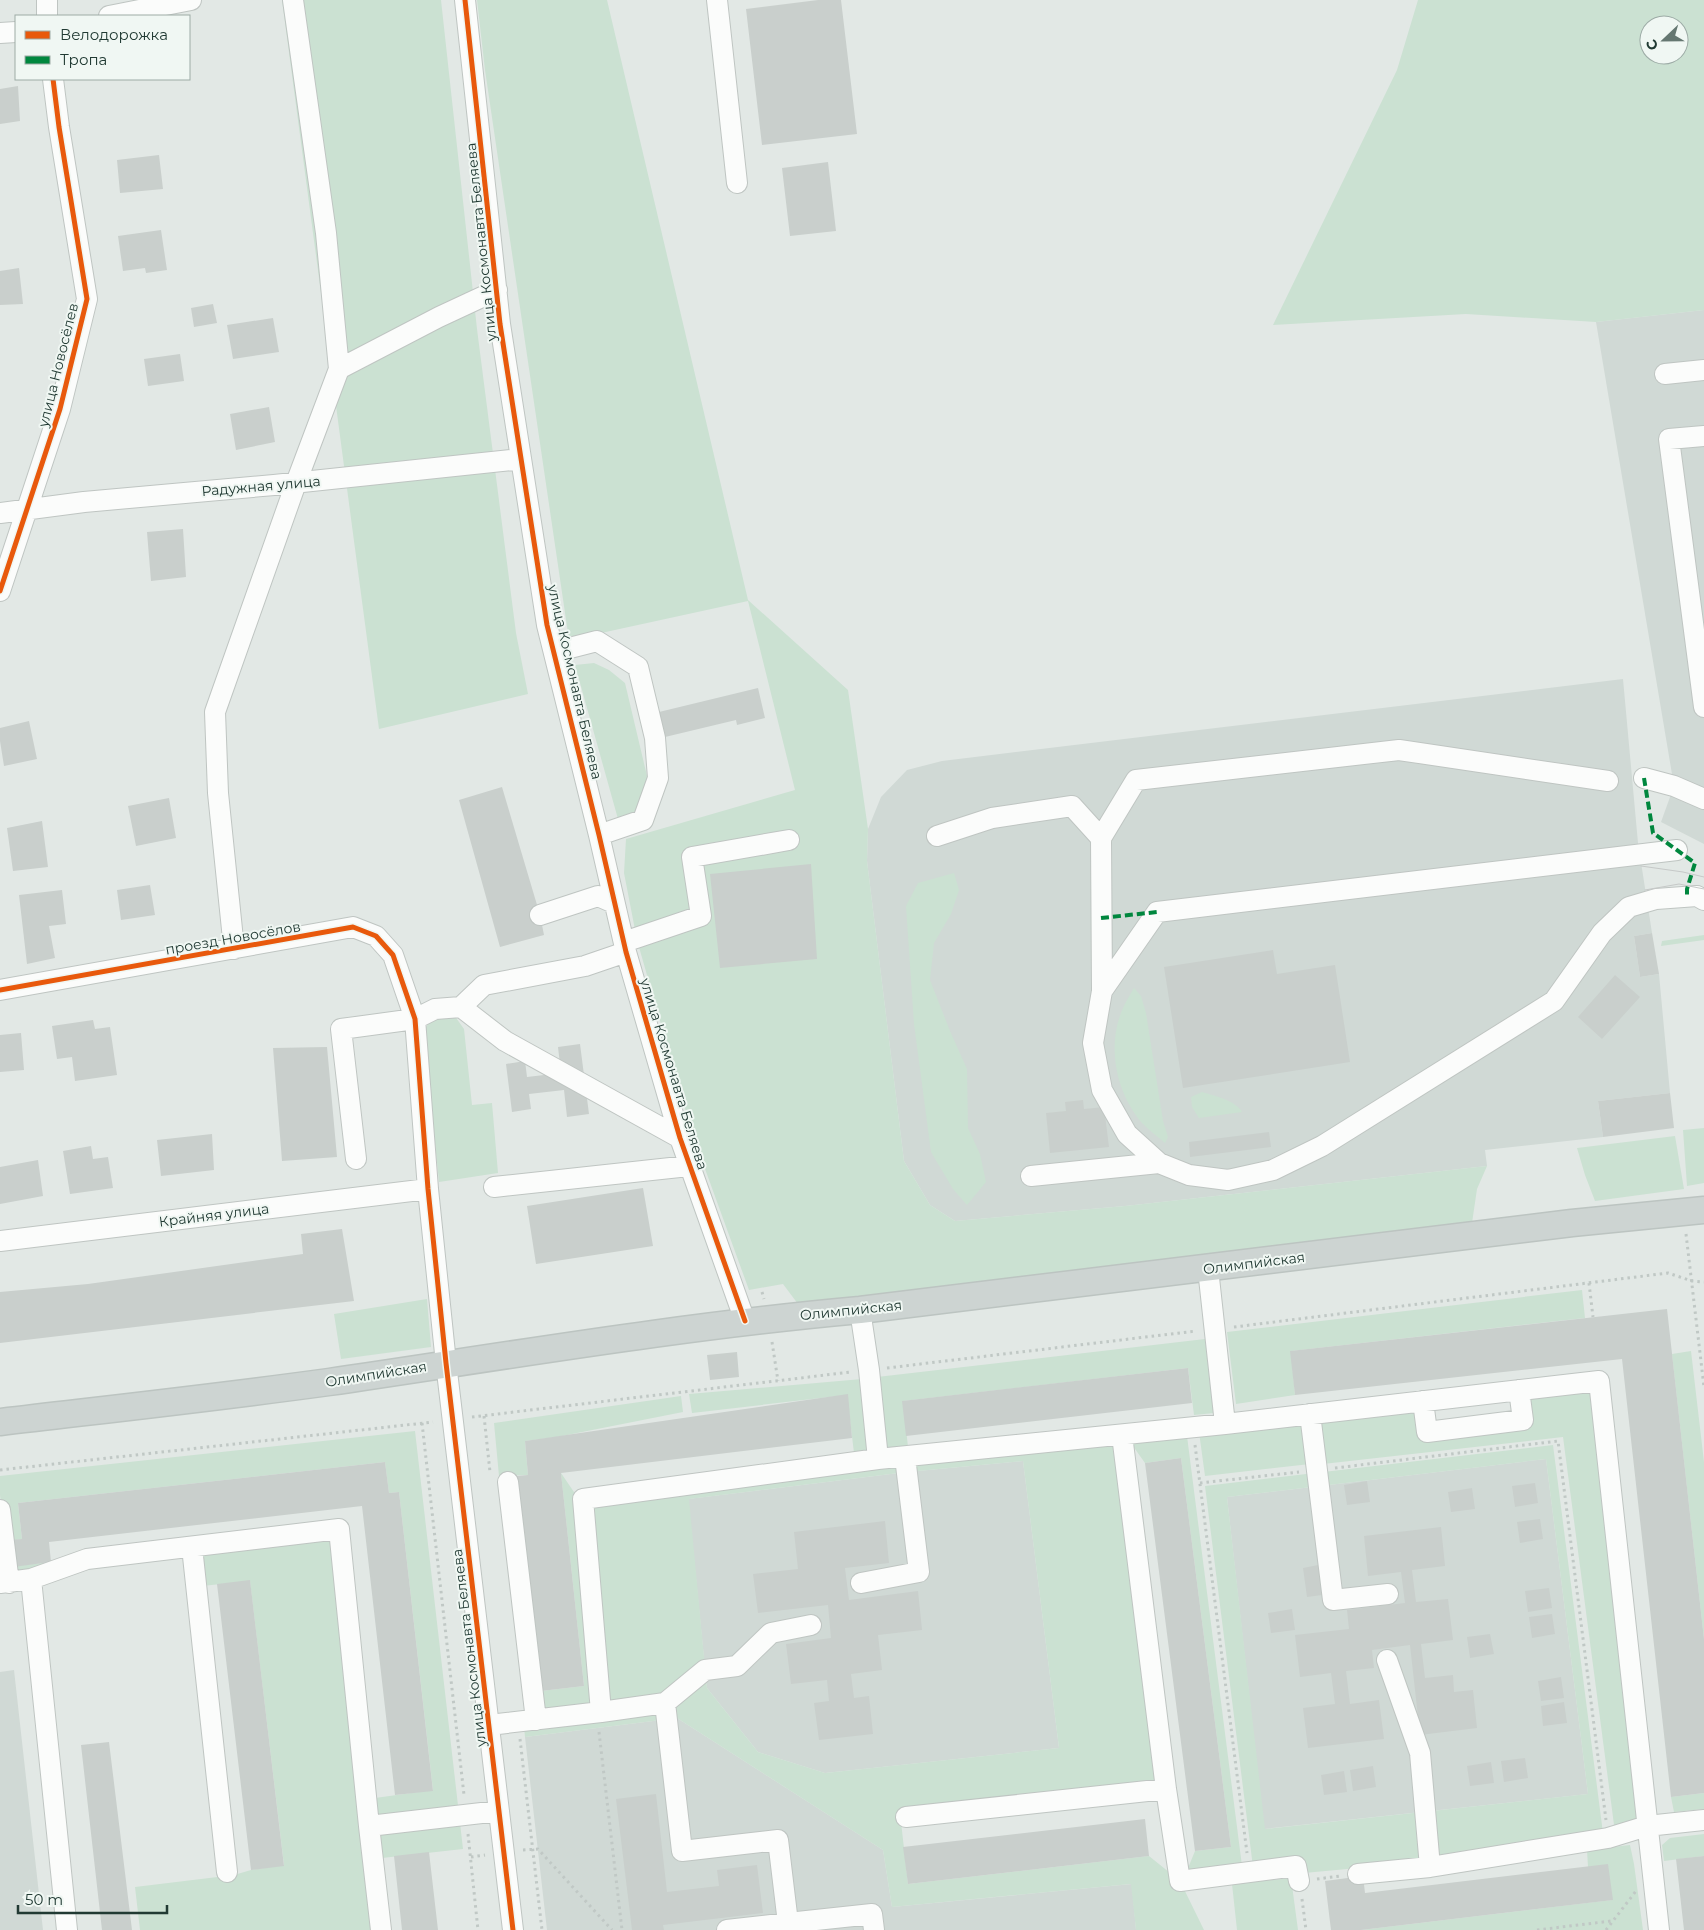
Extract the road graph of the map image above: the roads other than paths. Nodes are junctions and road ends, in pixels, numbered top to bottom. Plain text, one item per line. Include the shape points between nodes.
1 (47, 0) edge
2 (191, 0) edge
3 (293, 0) edge
4 (465, 0) edge
5 (717, 0) edge
6 (47, 15) edge
7 (115, 15) edge
8 (15, 32) edge
9 (0, 33) edge
10 (53, 80) edge
11 (737, 183) dead end
12 (497, 290) junction
13 (339, 369) junction
14 (1704, 370) edge
15 (1665, 374) dead end
16 (1704, 436) edge
17 (521, 459) junction
18 (296, 483) junction
19 (28, 509) junction
20 (0, 513) edge
21 (0, 591) edge
22 (554, 652) junction
23 (1704, 707) edge
24 (1644, 778) dead end
25 (1608, 781) dead end
26 (1704, 799) edge
27 (599, 835) junction
28 (937, 836) dead end
29 (1101, 838) junction
30 (789, 840) dead end
31 (1678, 850) dead end
32 (1704, 900) edge
33 (614, 903) junction
34 (540, 915) dead end
35 (625, 947) junction
36 (234, 949) junction
37 (0, 990) edge
38 (1102, 991) junction
39 (461, 1007) junction
40 (415, 1019) junction
41 (680, 1138) junction
42 (356, 1159) dead end
43 (1159, 1163) junction
44 (690, 1166) junction
45 (1031, 1176) dead end
46 (494, 1186) dead end
47 (428, 1189) junction
48 (1693, 1211) edge
49 (0, 1240) edge
50 (1208, 1269) junction
51 (860, 1310) junction
52 (745, 1322) junction
53 (446, 1363) junction
54 (1519, 1390) junction
55 (1423, 1401) junction
56 (1310, 1414) junction
57 (0, 1422) edge
58 (1225, 1424) junction
59 (1122, 1435) junction
60 (905, 1457) junction
61 (878, 1459) junction
62 (508, 1482) dead end
63 (0, 1510) edge
64 (192, 1547) junction
65 (31, 1579) junction
66 (5, 1583) edge
67 (861, 1583) dead end
68 (1388, 1594) dead end
69 (811, 1625) dead end
70 (1387, 1660) dead end
71 (666, 1703) junction
72 (536, 1720) junction
73 (600, 1720) junction
74 (489, 1726) junction
75 (1166, 1789) junction
76 (500, 1811) junction
77 (906, 1817) dead end
78 (1704, 1820) edge
79 (369, 1826) junction
80 (1647, 1826) junction
81 (1430, 1867) junction
82 (227, 1872) dead end
83 (1358, 1874) road end
84 (1299, 1880) road end
85 (788, 1923) junction
86 (68, 1930) edge
87 (381, 1930) edge
88 (513, 1930) edge
89 (727, 1930) edge
90 (874, 1930) edge
91 (1659, 1930) edge

1 - 6 street
2 - 7 street
3 - 13 street via 326,233
4 - 12 street, улица Космонавта Беляева
5 - 11 street
8 - 9 street
10 - 19 street, улица Новосёлев via 87,299 60,410
12 - 13 street
12 - 17 street, улица Космонавта Беляева
13 - 18 street
14 - 15 street
16 - 23 street via 1669,439
17 - 18 street, Радужная улица
17 - 22 street, улица Космонавта Беляева
18 - 19 street, Радужная улица
18 - 36 street via 215,712 218,793
19 - 20 street, Радужная улица
19 - 21 street, улица Новосёлев
22 - 27 street, улица Космонавта Беляева
22 - 27 street via 597,640 638,667 655,738 658,778 642,820
24 - 26 street
25 - 29 street via 1399,750 1136,780
27 - 33 street, улица Космонавта Беляева
28 - 29 street via 992,818 1072,806
29 - 38 street
30 - 35 street via 692,857 701,916
31 - 38 street via 1157,912
32 - 43 street via 1697,896 1656,899 1629,907 1602,933 1554,1001 1322,1146 1273,1170 1228,1180 1190,1175
33 - 34 street via 598,896
33 - 35 street, улица Космонавта Беляева
35 - 39 street via 585,966 484,984
35 - 41 street, улица Космонавта Беляева
36 - 37 street, проезд Новосёлов
36 - 40 street, проезд Новосёлов via 353,927 376,936 393,956
38 - 43 street via 1093,1043 1102,1090 1127,1134
39 - 40 street via 435,1010
39 - 41 street via 505,1041
40 - 42 street via 341,1029
40 - 47 street, проезд Новосёлов
41 - 44 street, улица Космонавта Беляева
43 - 45 street
44 - 46 street
44 - 52 street, улица Космонавта Беляева
47 - 49 street, Крайняя улица
47 - 53 street, улица Космонавта Беляева
48 - 50 main road, Олимпийская
50 - 51 main road, Олимпийская
50 - 58 street
51 - 52 main road, Олимпийская
51 - 61 street
52 - 53 main road, Олимпийская
53 - 57 main road, Олимпийская via 328,1382
53 - 74 street, улица Космонавта Беляева
54 - 55 street
54 - 55 street via 1523,1420 1427,1432
54 - 80 street via 1599,1381
55 - 56 street
56 - 58 street
56 - 68 street via 1333,1600
58 - 59 street
59 - 60 street
59 - 75 street
60 - 61 street
60 - 67 street via 919,1572
61 - 73 street via 583,1499
62 - 72 street
63 - 66 street
64 - 65 street via 87,1560
64 - 79 street via 339,1529
64 - 82 street
65 - 66 street
65 - 86 street
69 - 71 street via 771,1633 737,1666 705,1670
70 - 81 street via 1420,1753
71 - 73 street
71 - 85 street via 682,1851 778,1840
72 - 73 street
72 - 74 street
74 - 76 street, улица Космонавта Беляева
75 - 77 street
75 - 84 street via 1180,1881 1296,1866
76 - 79 street
76 - 88 street, улица Космонавта Беляева
78 - 80 street
79 - 87 street
80 - 81 street via 1608,1838
80 - 91 street
81 - 83 street
85 - 89 street
85 - 90 street via 872,1914

